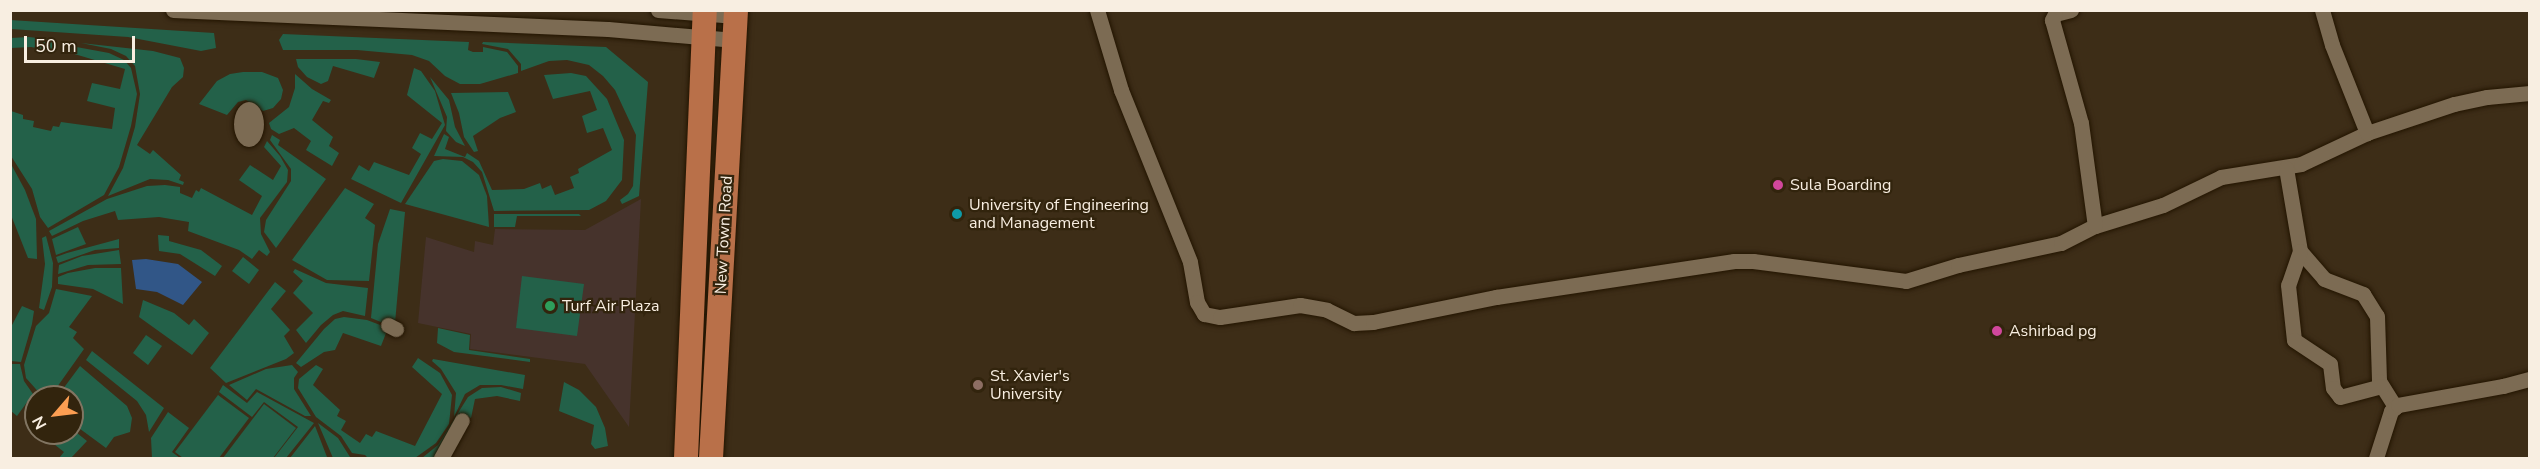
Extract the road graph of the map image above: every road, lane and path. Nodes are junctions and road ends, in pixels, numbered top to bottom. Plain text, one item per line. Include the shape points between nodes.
1 (173, 10) edge
2 (658, 10) edge
3 (1097, 10) edge
4 (2070, 10) edge
5 (2322, 10) edge
6 (736, 13) edge
7 (705, 21) edge
8 (735, 40) junction
9 (2529, 93) edge
10 (2367, 133) junction
11 (2286, 168) junction
12 (2095, 226) junction
13 (2300, 251) junction
14 (2529, 379) edge
15 (2382, 386) junction
16 (2395, 407) junction
17 (462, 420) dead end
18 (441, 459) edge
19 (686, 459) edge
20 (711, 459) edge
21 (2376, 459) edge

1 - 7 street via 596,29
2 - 7 street
3 - 12 street via 1121,90 1190,262 1197,302 1204,314 1220,317 1300,305 1327,310 1354,323 1373,322 1496,297 1734,261 1906,280 2046,247
4 - 12 street via 2055,14 2052,20 2078,107
5 - 10 street
6 - 7 street
6 - 8 main road, New Town Road
7 - 8 street
7 - 19 main road, New Town Road
8 - 20 main road, New Town Road
9 - 10 street via 2454,104
10 - 11 street
11 - 12 street via 2221,177 2163,205
11 - 13 street
13 - 15 street via 2324,279 2363,294 2377,316
13 - 15 street via 2288,285 2294,340 2330,364 2332,388 2340,397
14 - 16 street
15 - 16 street
16 - 21 street
17 - 18 street

